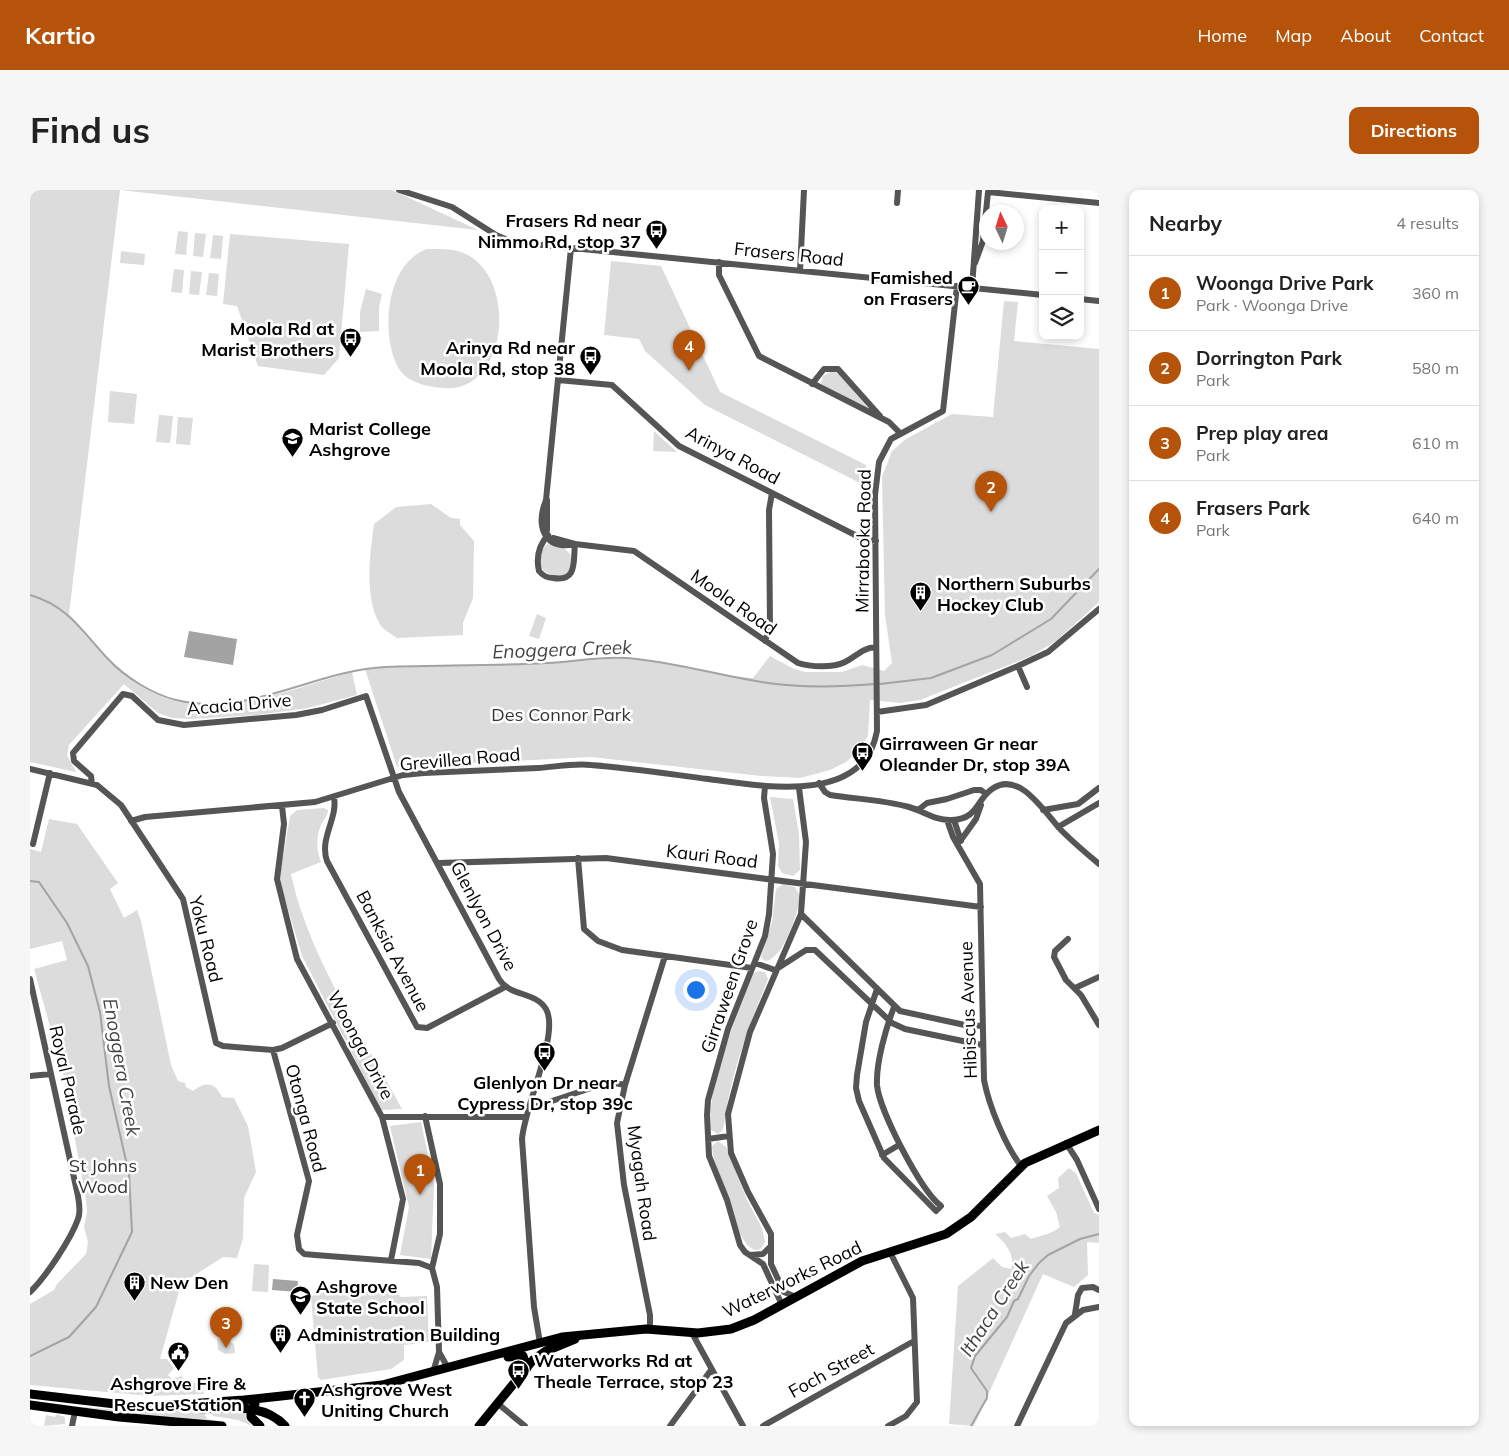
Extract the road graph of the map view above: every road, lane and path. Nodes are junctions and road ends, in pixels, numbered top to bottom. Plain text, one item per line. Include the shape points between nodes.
1 (399, 190) edge
2 (804, 190) edge
3 (898, 190) edge
4 (979, 190) edge
5 (897, 203) dead end
6 (1099, 203) edge
7 (571, 248) junction
8 (719, 262) junction
9 (975, 263) junction
10 (800, 270) junction
11 (957, 286) junction
12 (972, 288) junction
13 (1039, 295) edge
14 (1084, 299) edge
15 (1099, 301) edge
16 (558, 380) junction
17 (812, 384) junction
18 (882, 419) junction
19 (900, 433) junction
20 (772, 493) junction
21 (547, 536) junction
22 (876, 541) junction
23 (575, 544) junction
24 (1099, 609) edge
25 (765, 641) junction
26 (876, 647) junction
27 (1018, 666) junction
28 (1027, 687) dead end
29 (366, 696) joint
30 (878, 712) junction
31 (30, 769) edge
32 (50, 773) junction
33 (393, 779) junction
34 (819, 783) junction
35 (92, 784) junction
36 (765, 786) junction
37 (799, 788) junction
38 (1099, 788) edge
39 (985, 796) junction
40 (334, 797) junction
41 (1099, 803) edge
42 (282, 806) junction
43 (918, 810) junction
44 (1043, 810) junction
45 (950, 820) junction
46 (131, 821) junction
47 (1058, 827) junction
48 (961, 840) junction
49 (33, 844) dead end
50 (962, 850) junction
51 (578, 858) junction
52 (439, 863) junction
53 (1099, 864) edge
54 (772, 879) junction
55 (804, 884) junction
56 (981, 907) junction
57 (801, 914) junction
58 (1068, 939) dead end
59 (665, 956) junction
60 (754, 965) junction
61 (775, 970) junction
62 (1099, 977) edge
63 (30, 979) edge
64 (505, 987) junction
65 (1075, 988) junction
66 (877, 989) junction
67 (872, 1004) junction
68 (894, 1007) junction
69 (889, 1021) junction
70 (333, 1023) junction
71 (1099, 1025) edge
72 (982, 1026) junction
73 (982, 1045) junction
74 (273, 1050) junction
75 (51, 1074) junction
76 (30, 1076) edge
77 (625, 1085) junction
78 (528, 1109) junction
79 (382, 1116) junction
80 (425, 1116) junction
81 (525, 1117) junction
82 (1099, 1130) edge
83 (729, 1136) junction
84 (708, 1139) junction
85 (1066, 1143) junction
86 (900, 1145) junction
87 (882, 1155) junction
88 (1021, 1166) junction
89 (926, 1187) junction
90 (921, 1197) junction
91 (1099, 1209) edge
92 (771, 1244) junction
93 (745, 1252) junction
94 (890, 1252) junction
95 (391, 1260) junction
96 (432, 1268) junction
97 (774, 1278) junction
98 (1099, 1290) edge
99 (30, 1292) edge
100 (796, 1297) junction
101 (782, 1305) junction
102 (1099, 1307) edge
103 (1075, 1314) junction
104 (650, 1329) junction
105 (692, 1334) junction
106 (582, 1336) junction
107 (914, 1341) junction
108 (540, 1343) junction
109 (439, 1352) junction
110 (543, 1353) junction
111 (468, 1363) junction
112 (448, 1368) junction
113 (527, 1368) junction
114 (711, 1370) junction
115 (433, 1372) junction
116 (30, 1394) edge
117 (266, 1398) junction
118 (76, 1400) junction
119 (498, 1403) junction
120 (30, 1405) edge
121 (145, 1407) junction
122 (252, 1409) junction
123 (75, 1411) junction
124 (72, 1426) edge
125 (222, 1426) edge
126 (260, 1426) edge
127 (285, 1426) edge
128 (478, 1426) edge
129 (525, 1426) edge
130 (670, 1426) edge
131 (743, 1426) edge
132 (763, 1426) edge
133 (888, 1426) edge
134 (1017, 1426) edge

1 - 7 street, Frasers Road via 452,207 512,242
2 - 10 street
3 - 5 street
4 - 9 street
6 - 9 street via 988,192 983,240
7 - 8 street, Frasers Road
7 - 16 street
8 - 10 street, Frasers Road
8 - 17 street via 719,275 757,354
9 - 12 street
10 - 11 street, Frasers Road
11 - 12 street, Frasers Road
11 - 19 street, Mirrabooka Road via 943,411
12 - 13 street, Frasers Road
14 - 15 street
16 - 20 street, Arinya Road via 615,387 678,445
16 - 21 street via 542,526
17 - 18 street
17 - 18 street via 824,369 838,369
18 - 19 street
19 - 22 street, Mirrabooka Road via 891,439 879,462 875,495
20 - 22 street, Arinya Road via 863,539
20 - 25 street via 770,628
21 - 23 street, Moola Road via 554,543
21 - 23 street via 538,556 538,569 541,575 554,579 566,578 572,573
22 - 26 street, Mirrabooka Road
23 - 25 street, Moola Road via 634,551
24 - 27 street via 1048,652
25 - 26 street, Moola Road via 792,660 807,666 843,663 861,650
26 - 30 street, Mirrabooka Road
27 - 28 street
27 - 30 street via 926,705
29 - 33 street, Glenlyon Drive
29 - 35 street, Acacia Drive via 296,715 184,725 158,720 132,696 123,694 73,753 74,760 91,776
30 - 34 street via 874,746 868,758 845,775
31 - 32 street, Yoku Road
32 - 35 street, Yoku Road
32 - 49 street
33 - 36 street, Grevillea Road via 424,773 589,764
33 - 40 street, Grevillea Road
33 - 52 street, Glenlyon Drive
34 - 37 street
34 - 43 street via 830,795
35 - 46 street, Yoku Road via 102,788 121,805
36 - 37 street
36 - 54 street, Girraween Grove via 773,854
37 - 55 street, Girraween Grove via 806,842
38 - 44 street via 1078,804
39 - 43 street via 979,789 972,790 927,803
39 - 44 street via 1001,784 1009,784 1031,795
39 - 45 street via 972,813
39 - 48 street via 976,819
40 - 42 street, Grevillea Road
40 - 64 street, Banksia Avenue via 336,811 328,826 327,861 417,1027 427,1028
41 - 47 street
42 - 46 street, Grevillea Road via 145,817
42 - 70 street, Woonga Drive via 284,824 277,879 286,920 297,958
43 - 45 street via 934,818
44 - 47 street
45 - 48 street, Hibiscus Avenue
45 - 50 street, Hibiscus Avenue via 953,837
46 - 74 street, Yoku Road via 183,899 216,1043
47 - 53 street
48 - 50 street, Hibiscus Avenue
50 - 56 street, Hibiscus Avenue via 980,884
51 - 52 street, Kauri Road
51 - 54 street, Kauri Road via 606,858
51 - 59 street via 584,929 608,947
52 - 64 street, Glenlyon Drive
54 - 55 street, Kauri Road
54 - 60 street, Girraween Grove via 765,936
55 - 56 street, Kauri Road
55 - 57 street, Girraween Grove
56 - 72 street, Hibiscus Avenue
57 - 61 street, Girraween Grove
57 - 66 street
58 - 65 street via 1053,955 1066,980
59 - 60 street
59 - 77 street, Myagah Road
60 - 61 street
60 - 84 street, Girraween Grove via 728,1029 708,1100
61 - 67 street via 806,950 815,950
61 - 83 street, Girraween Grove via 741,1062 728,1114
62 - 65 street
63 - 75 street, Royal Parade
64 - 78 street, Glenlyon Drive via 538,1000 549,1016 550,1033
65 - 71 street
66 - 67 street
66 - 68 street
67 - 69 street
67 - 87 street via 866,1022 856,1088
68 - 69 street
68 - 72 street via 910,1015
69 - 73 street via 906,1029
69 - 86 street via 877,1086
70 - 74 street, Yoku Road
70 - 79 street, Woonga Drive
72 - 73 street, Hibiscus Avenue
73 - 88 street, Hibiscus Avenue via 987,1094 1013,1155
74 - 95 street, Otonga Road via 309,1181 297,1235 299,1249 304,1254
75 - 76 street
75 - 99 street, Royal Parade via 78,1196 79,1215 40,1282
77 - 78 street via 609,1082
77 - 104 street, Myagah Road via 617,1123 619,1153
78 - 81 street, Glenlyon Drive
79 - 80 street
79 - 95 street, Woonga Drive via 403,1199
80 - 81 street
80 - 96 street via 440,1184 440,1234
81 - 108 street, Glenlyon Drive via 522,1148 534,1307
82 - 85 main road, Waterworks Road
83 - 84 street
83 - 92 street, Girraween Grove via 730,1153 770,1229
84 - 93 street, Girraween Grove via 713,1169
85 - 88 main road, Waterworks Road
85 - 91 street
86 - 87 street
86 - 89 street
87 - 90 street
88 - 94 main road, Waterworks Road via 960,1226 930,1241
89 - 90 street via 926,1193
89 - 90 street via 940,1206 936,1210
92 - 93 street via 762,1254
92 - 97 street, Girraween Grove
93 - 97 street, Girraween Grove via 761,1262
94 - 100 main road, Waterworks Road via 856,1263
94 - 107 street via 913,1298
95 - 96 street via 426,1264
96 - 109 street via 437,1287
97 - 100 street, Girraween Grove via 785,1292
97 - 101 street, Girraween Grove
98 - 103 street via 1093,1286 1082,1288
100 - 101 main road, Waterworks Road
101 - 105 main road, Waterworks Road via 739,1326
102 - 103 street
103 - 134 street via 1060,1335
104 - 105 main road, Waterworks Road
104 - 106 main road, Waterworks Road
105 - 114 street
106 - 108 main road, Waterworks Road
106 - 110 main road, Waterworks Road
107 - 132 street, Foch Street
107 - 133 street via 917,1402 906,1416
108 - 110 main road
108 - 111 main road, Waterworks Road
109 - 112 street
109 - 115 street
110 - 113 main road, Waterworks Road
111 - 112 main road
111 - 113 main road via 518,1355 525,1358
112 - 115 main road
113 - 119 main road, Waterworks Road
114 - 130 street
114 - 131 street
115 - 117 main road via 382,1384
116 - 118 main road
117 - 121 main road
117 - 122 main road
118 - 121 main road
118 - 123 main road
119 - 128 main road, Waterworks Road
119 - 129 street
120 - 123 main road
121 - 122 main road
122 - 126 main road via 252,1418
122 - 127 main road via 270,1415
123 - 124 street
123 - 125 main road

